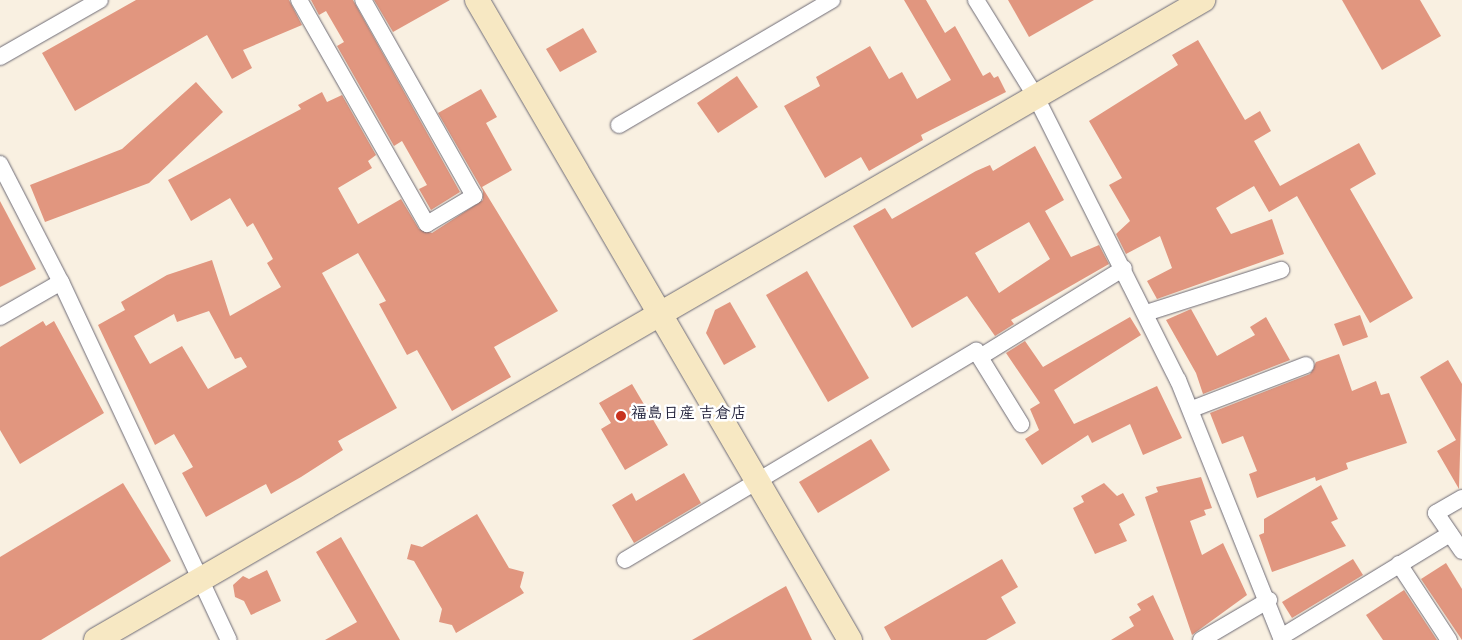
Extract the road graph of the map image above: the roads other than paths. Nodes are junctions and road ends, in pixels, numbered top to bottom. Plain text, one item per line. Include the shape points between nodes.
1 (100, 0) edge
2 (298, 0) edge
3 (362, 0) edge
4 (477, 0) edge
5 (832, 0) edge
6 (976, 0) edge
7 (1203, 0) edge
8 (0, 57) edge
9 (1036, 97) junction
10 (619, 125) dead end
11 (0, 166) edge
12 (1124, 268) junction
13 (1281, 270) dead end
14 (61, 282) junction
15 (1146, 313) junction
16 (659, 314) junction
17 (0, 317) edge
18 (980, 357) junction
19 (1306, 366) dead end
20 (1192, 409) junction
21 (1021, 424) dead end
22 (757, 481) junction
23 (1462, 498) edge
24 (1450, 534) junction
25 (1462, 551) edge
26 (625, 560) dead end
27 (1399, 564) junction
28 (200, 580) junction
29 (1270, 600) junction
30 (1282, 638) edge
31 (96, 640) edge
32 (229, 640) edge
33 (850, 640) edge
34 (1201, 640) edge
35 (1449, 640) edge

1 - 8 street
2 - 3 street via 427,224 474,196
4 - 16 street
5 - 10 street
6 - 9 street
7 - 9 street
9 - 12 street
9 - 16 street
11 - 14 street
12 - 15 street
12 - 18 street
13 - 15 street
14 - 17 street
14 - 28 street
15 - 20 street
16 - 22 street
16 - 28 street
18 - 21 street
18 - 22 street via 976,351
19 - 20 street
20 - 29 street
22 - 26 street
22 - 33 street
23 - 24 street via 1436,513
24 - 25 street
24 - 27 street
27 - 30 street
27 - 35 street
28 - 31 street
28 - 32 street
29 - 30 street
29 - 34 street

